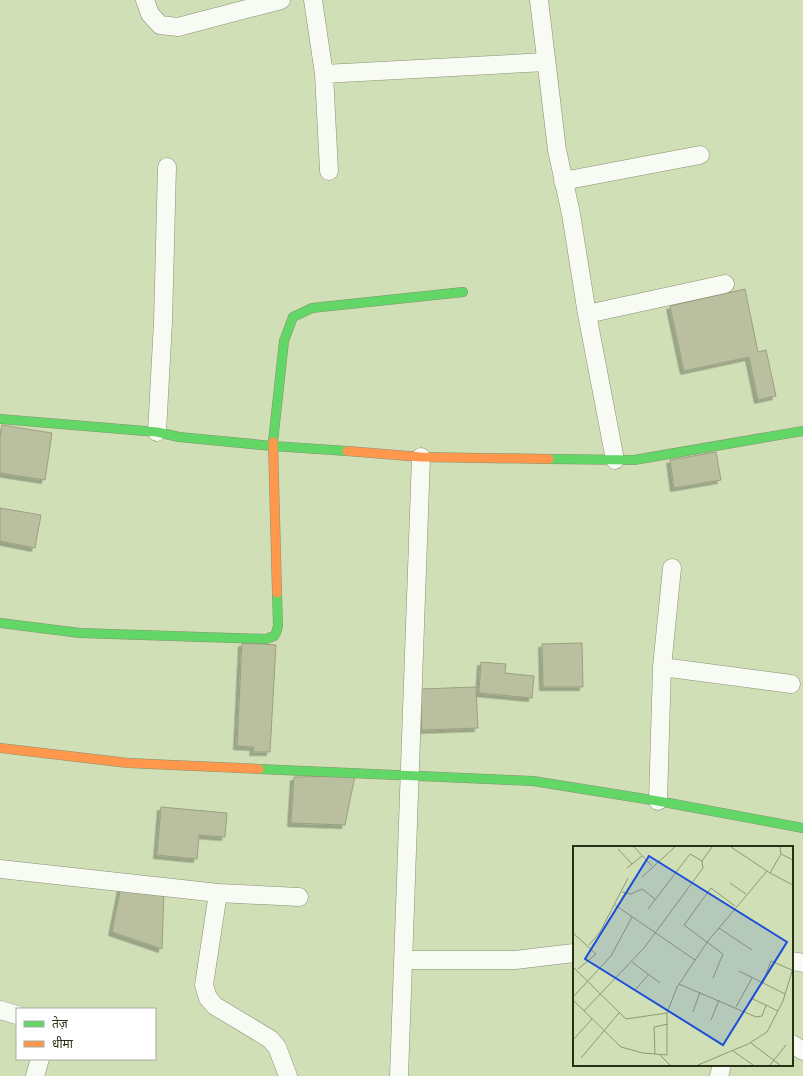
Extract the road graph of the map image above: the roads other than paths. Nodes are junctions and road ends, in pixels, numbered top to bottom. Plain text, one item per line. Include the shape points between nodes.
1 (145, 0) edge
2 (281, 0) edge
3 (313, 0) edge
4 (539, 0) edge
5 (546, 62) junction
6 (324, 74) junction
7 (700, 155) dead end
8 (167, 167) dead end
9 (329, 171) dead end
10 (563, 181) junction
11 (725, 284) dead end
12 (463, 292) dead end
13 (587, 314) junction
14 (0, 419) edge
15 (803, 430) edge
16 (157, 432) junction
17 (273, 446) junction
18 (421, 457) junction
19 (615, 460) junction
20 (672, 568) dead end
21 (0, 623) edge
22 (662, 667) junction
23 (791, 684) dead end
24 (0, 748) edge
25 (409, 775) junction
26 (658, 801) junction
27 (803, 828) edge
28 (0, 869) edge
29 (218, 893) junction
30 (299, 897) dead end
31 (573, 953) edge
32 (403, 960) junction
33 (793, 961) edge
34 (803, 963) edge
35 (0, 1010) edge
36 (16, 1015) edge
37 (793, 1045) edge
38 (803, 1050) edge
39 (40, 1060) edge
40 (722, 1066) edge
41 (35, 1076) edge
42 (288, 1076) edge
43 (399, 1076) edge
44 (719, 1076) edge

1 - 2 street via 150,14 160,24 178,27
3 - 6 street
4 - 5 street
5 - 6 street
5 - 10 street
6 - 9 street
7 - 10 street
8 - 16 street
10 - 13 street via 571,214
11 - 13 street
12 - 17 street via 312,308 293,318 284,341
13 - 19 street
14 - 16 street
15 - 19 street via 634,460
16 - 17 street via 179,437
17 - 18 street
17 - 21 street via 278,626 276,634 272,637 266,639 80,633
18 - 19 street
18 - 25 street
20 - 22 street
22 - 23 street
22 - 26 street
24 - 25 street via 128,763
25 - 26 street via 533,781
25 - 32 street
26 - 27 street
28 - 29 street
29 - 30 street
29 - 42 street via 204,985 208,998 215,1006 270,1039 276,1046
31 - 32 street via 515,960
32 - 43 street
33 - 34 street
35 - 36 street
37 - 38 street
39 - 41 street
40 - 44 street

